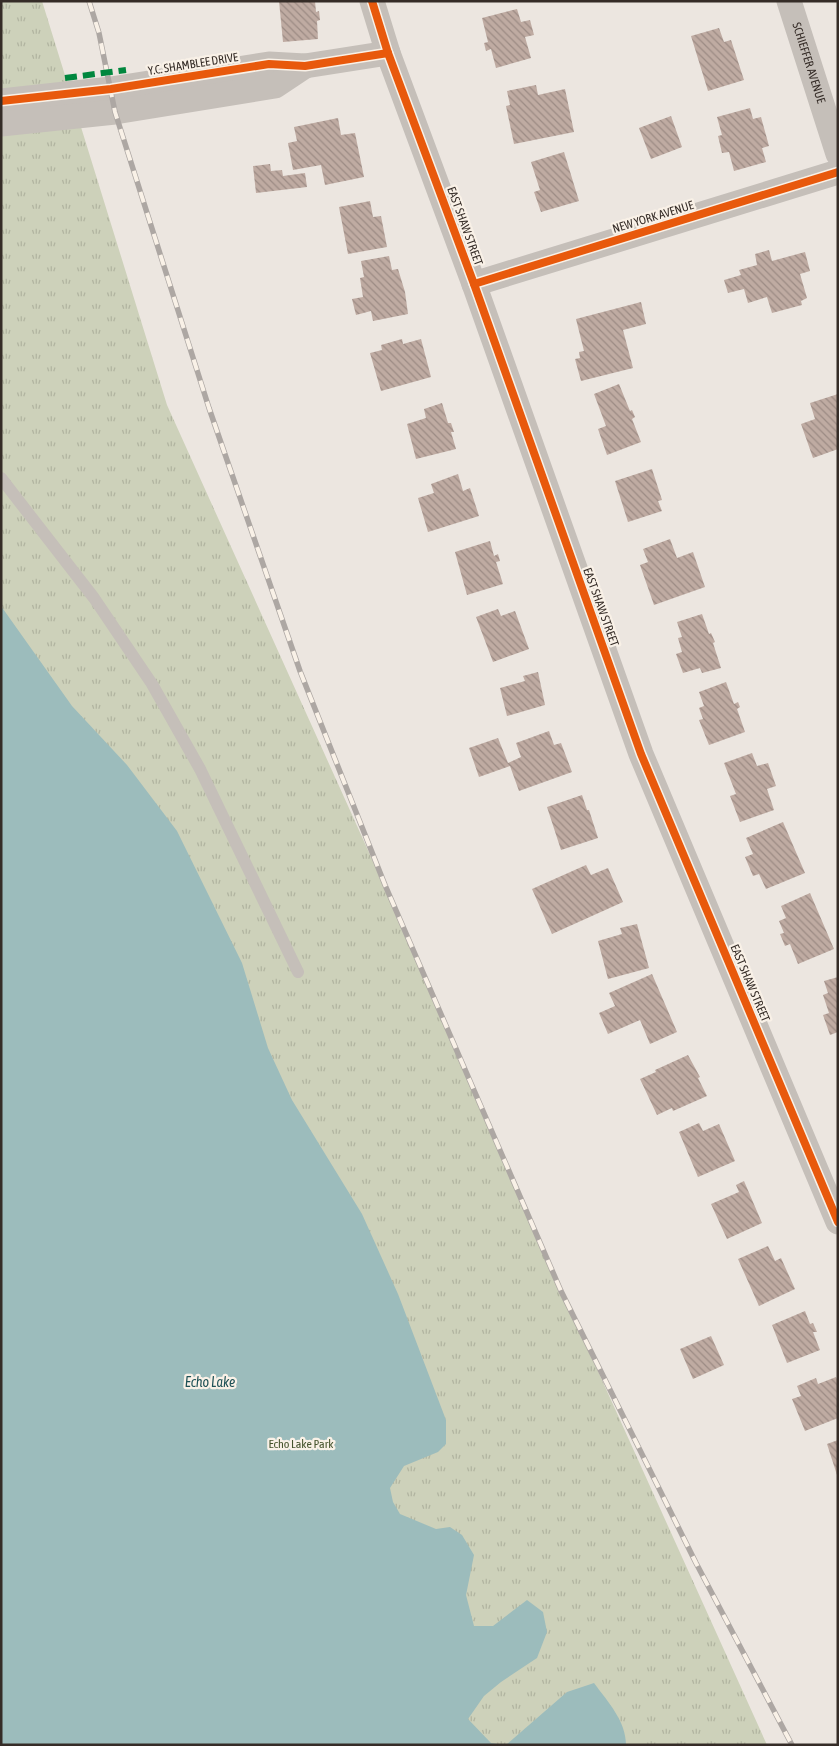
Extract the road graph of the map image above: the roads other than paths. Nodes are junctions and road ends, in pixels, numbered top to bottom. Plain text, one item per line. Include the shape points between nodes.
1 (372, 1) edge
2 (789, 1) edge
3 (388, 53) junction
4 (305, 66) junction
5 (1, 101) edge
6 (1, 124) edge
7 (838, 154) edge
8 (838, 172) edge
9 (474, 284) junction
10 (1, 478) edge
11 (298, 972) dead end
12 (835, 1217) edge

1 - 3 street, EAST SHAW STREET
2 - 7 street, SCHIEFFER AVENUE
3 - 4 street, Y.C. SHAMBLEE DRIVE
3 - 9 street, EAST SHAW STREET
4 - 5 street, Y.C. SHAMBLEE DRIVE via 269,64 111,89
4 - 6 street, Y.C. SHAMBLEE DRIVE via 275,86 115,112
8 - 9 street, NEW YORK AVENUE
9 - 12 street, EAST SHAW STREET via 641,754
10 - 11 lane via 94,598 152,684 200,769

